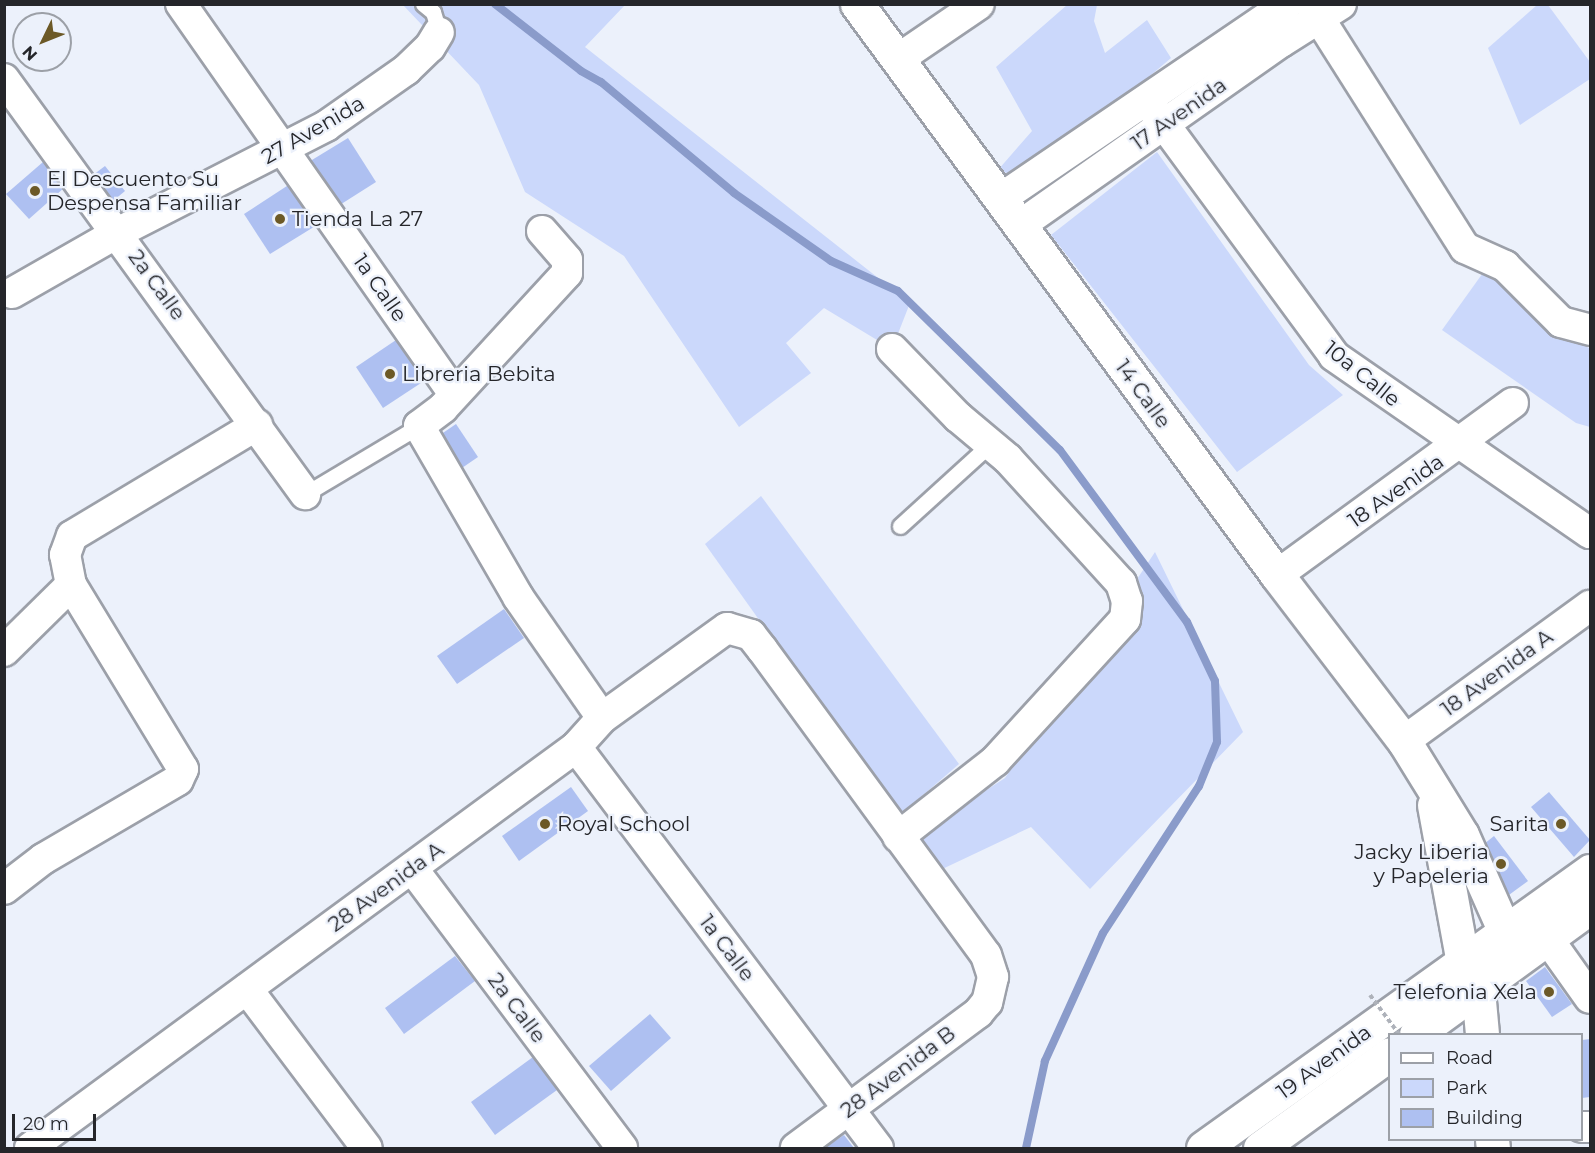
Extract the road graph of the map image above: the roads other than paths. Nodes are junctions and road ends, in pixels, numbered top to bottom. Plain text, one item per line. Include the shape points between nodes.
1 (181, 4) edge
2 (423, 4) edge
3 (857, 4) edge
4 (979, 4) edge
5 (1287, 4) edge
6 (1323, 9) edge
7 (439, 32) joint
8 (897, 60) junction
9 (4, 79) edge
10 (1147, 101) junction
11 (1164, 125) junction
12 (283, 150) junction
13 (1000, 199) junction
14 (1019, 226) junction
15 (542, 231) dead end
16 (119, 232) junction
17 (12, 293) dead end
18 (1582, 328) edge
19 (892, 349) dead end
20 (454, 394) junction
21 (1513, 403) dead end
22 (257, 425) junction
23 (419, 426) junction
24 (990, 444) junction
25 (1459, 446) junction
26 (305, 494) joint
27 (900, 526) dead end
28 (1590, 532) edge
29 (1277, 575) junction
30 (71, 585) junction
31 (1590, 606) edge
32 (4, 651) edge
33 (602, 718) junction
34 (1404, 741) junction
35 (576, 747) junction
36 (1429, 784) junction
37 (898, 837) junction
38 (412, 868) junction
39 (1590, 871) edge
40 (4, 889) edge
41 (1590, 907) edge
42 (1505, 932) junction
43 (1548, 939) junction
44 (1471, 976) junction
45 (247, 989) junction
46 (1590, 998) edge
47 (1418, 1033) edge
48 (1482, 1033) edge
49 (1388, 1055) edge
50 (848, 1108) junction
51 (30, 1149) edge
52 (368, 1149) edge
53 (622, 1149) edge
54 (796, 1149) edge
55 (878, 1149) edge
56 (1203, 1149) edge
57 (1260, 1149) edge

1 - 12 street, 1a Calle
2 - 7 lane via 436,17
3 - 8 street, 14 Calle
4 - 8 street
5 - 10 street, 17 Avenida
6 - 11 street, 17 Avenida
6 - 18 street via 1465,248 1505,266 1545,310
7 - 12 street, 27 Avenida via 430,47 384,88
8 - 13 street, 14 Calle
9 - 16 street, 2a Calle
10 - 11 street, 10a Calle
10 - 13 street, 17 Avenida
11 - 14 street, 17 Avenida
11 - 25 street, 10a Calle via 1334,356
12 - 16 street, 27 Avenida
12 - 20 street, 1a Calle
13 - 14 street, 14 Calle
14 - 29 street, 14 Calle
15 - 20 street via 567,261 567,273
16 - 17 street, 27 Avenida
16 - 22 street, 2a Calle
19 - 24 street
20 - 23 street
21 - 25 street, 18 Avenida
22 - 26 street, 2a Calle
22 - 30 street via 78,529 65,555
23 - 26 lane
23 - 33 street via 519,597
24 - 27 lane
24 - 37 street via 1121,583 1127,601 1125,619 995,761
25 - 28 street, 10a Calle
25 - 29 street, 18 Avenida
29 - 34 street, 14 Calle
30 - 32 street
30 - 40 street via 183,769 178,780 43,859
31 - 34 street, 18 Avenida A
33 - 35 street, 28 Avenida A
33 - 37 street, 28 Avenida A via 714,635 727,628 738,628 762,648
34 - 36 street, 14 Calle
35 - 38 street, 28 Avenida A
35 - 50 street, 1a Calle
36 - 42 street, 14 Calle via 1462,835
36 - 44 street, 14 Calle
37 - 50 street, 28 Avenida B via 986,955 993,977 992,990 978,1013
38 - 45 street, 28 Avenida A
38 - 53 street, 2a Calle
39 - 42 street, 19 Avenida
41 - 43 street, 19 Avenida
42 - 44 street, 19 Avenida
43 - 44 street, 19 Avenida
43 - 46 street
44 - 47 street, 19 Avenida
44 - 48 street, 14 Calle
44 - 56 street, 19 Avenida
45 - 51 street, 28 Avenida A
45 - 52 street
49 - 57 street, 19 Avenida
50 - 54 street, 28 Avenida B
50 - 55 street, 1a Calle

